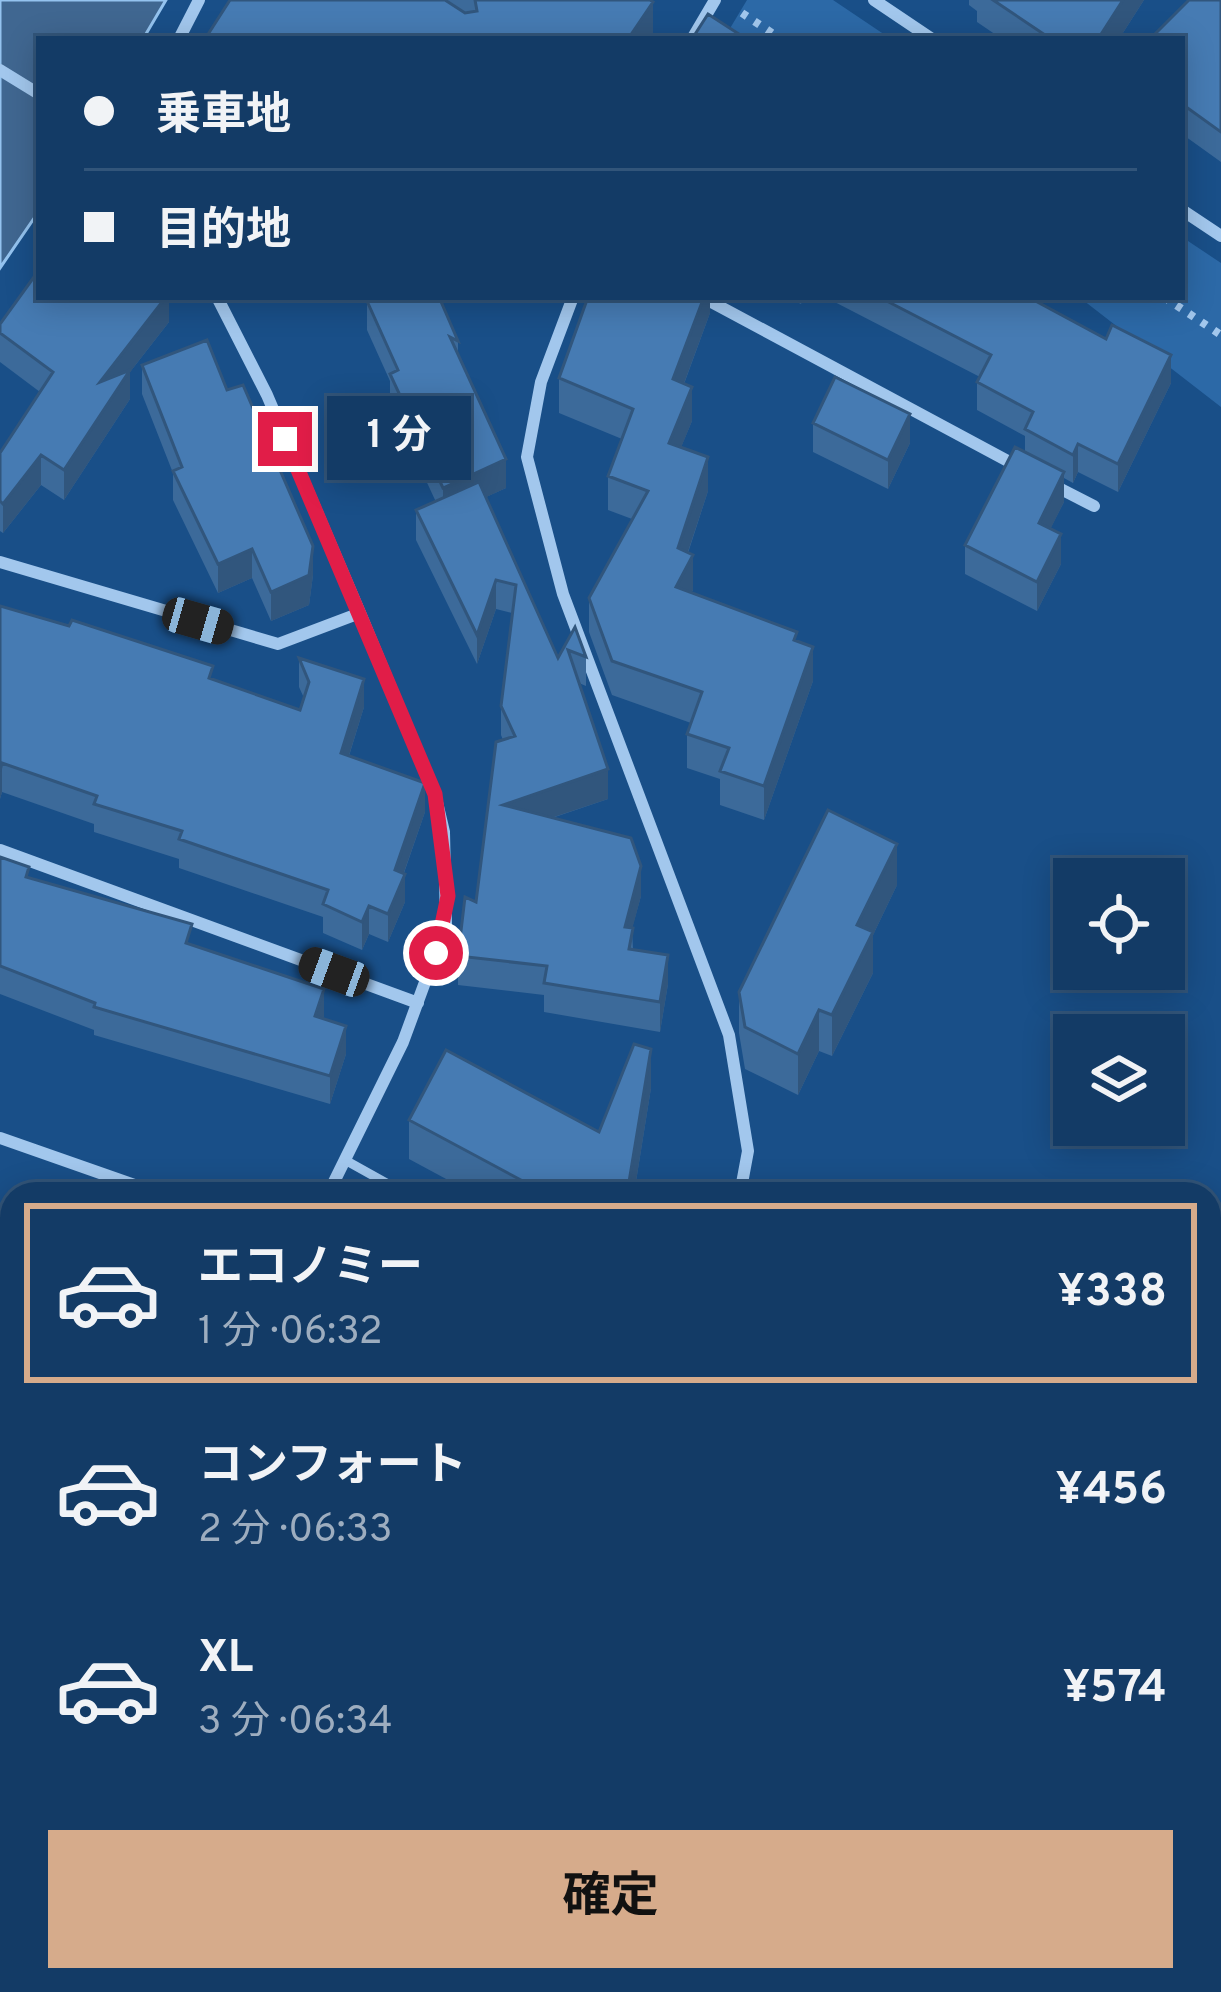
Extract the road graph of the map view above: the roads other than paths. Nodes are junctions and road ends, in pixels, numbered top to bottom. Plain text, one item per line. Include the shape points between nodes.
1 (199, 0) edge
2 (715, 0) edge
3 (874, 0) edge
4 (181, 36) edge
5 (694, 36) edge
6 (928, 36) edge
7 (0, 70) edge
8 (36, 92) edge
9 (1185, 212) edge
10 (1221, 236) edge
11 (219, 300) edge
12 (572, 300) edge
13 (708, 300) edge
14 (1094, 506) dead end
15 (0, 562) edge
16 (359, 614) junction
17 (0, 850) edge
18 (418, 1003) junction
19 (0, 1138) edge
20 (345, 1160) junction
21 (126, 1182) edge
22 (334, 1182) edge
23 (384, 1182) edge
24 (742, 1182) edge

1 - 4 street
2 - 5 street
3 - 6 street
7 - 8 street
9 - 10 street
11 - 16 street
12 - 24 street via 542,382 527,457 563,594 729,1035 748,1151
13 - 14 street
15 - 16 street via 278,644
16 - 18 street via 444,832 446,925
17 - 18 street
18 - 20 street
19 - 21 street
20 - 22 street
20 - 23 lane

